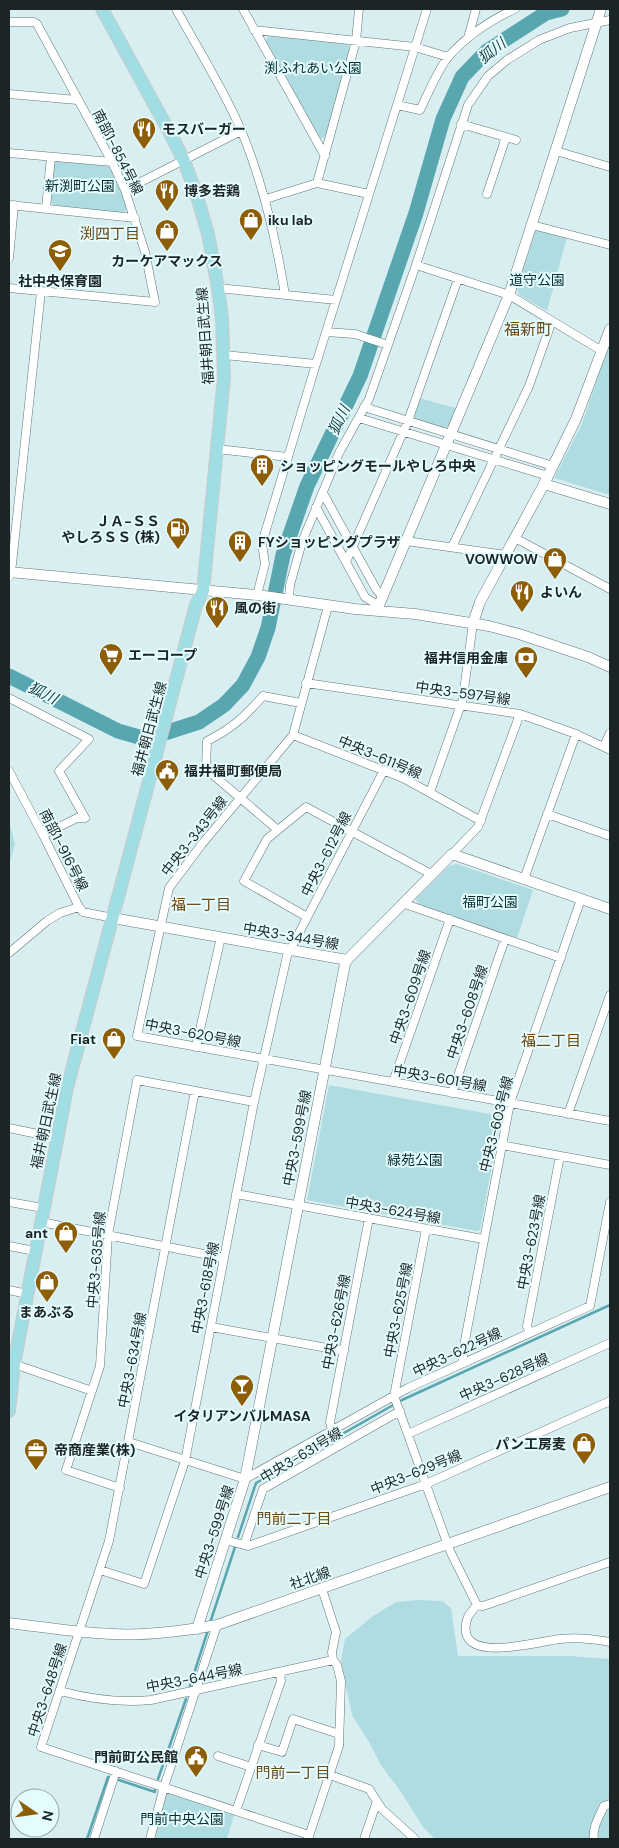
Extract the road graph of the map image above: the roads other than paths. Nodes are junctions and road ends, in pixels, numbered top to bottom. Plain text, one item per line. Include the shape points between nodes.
1 (102, 9) edge
2 (176, 9) edge
3 (243, 9) edge
4 (359, 9) edge
5 (427, 9) edge
6 (476, 9) edge
7 (515, 9) edge
8 (599, 16) edge
9 (610, 20) edge
10 (9, 22) edge
11 (254, 30) junction
12 (468, 38) junction
13 (356, 41) junction
14 (415, 47) junction
15 (448, 57) junction
16 (9, 94) edge
17 (77, 100) junction
18 (397, 105) junction
19 (461, 124) junction
20 (241, 131) junction
21 (506, 137) junction
22 (516, 140) dead end
23 (556, 151) junction
24 (9, 153) edge
25 (324, 156) junction
26 (51, 157) junction
27 (184, 161) junction
28 (112, 162) junction
29 (610, 166) edge
30 (317, 183) junction
31 (125, 190) junction
32 (369, 194) junction
33 (487, 194) dead end
34 (266, 199) junction
35 (11, 205) edge
36 (46, 208) junction
37 (134, 218) junction
38 (532, 225) junction
39 (610, 245) edge
40 (9, 258) edge
41 (416, 265) junction
42 (458, 279) junction
43 (9, 288) edge
44 (218, 288) junction
45 (40, 292) junction
46 (285, 295) junction
47 (509, 295) junction
48 (336, 300) junction
49 (552, 321) junction
50 (610, 328) edge
51 (326, 332) junction
52 (386, 344) junction
53 (602, 351) junction
54 (224, 355) junction
55 (316, 364) junction
56 (364, 407) junction
57 (359, 418) junction
58 (408, 421) junction
59 (402, 432) junction
60 (451, 434) junction
61 (446, 446) junction
62 (217, 449) junction
63 (499, 450) junction
64 (288, 457) junction
65 (495, 460) junction
66 (553, 466) junction
67 (546, 480) junction
68 (323, 493) junction
69 (610, 504) edge
70 (316, 507) junction
71 (515, 538) junction
72 (406, 541) junction
73 (353, 546) junction
74 (452, 547) junction
75 (506, 555) junction
76 (346, 562) junction
77 (9, 574) edge
78 (610, 589) edge
79 (203, 591) junction
80 (262, 596) junction
81 (288, 599) junction
82 (379, 604) junction
83 (328, 606) junction
84 (473, 624) junction
85 (610, 667) edge
86 (306, 683) junction
87 (9, 698) edge
88 (301, 703) junction
89 (462, 705) junction
90 (520, 714) junction
91 (610, 733) edge
92 (576, 734) junction
93 (293, 735) junction
94 (607, 748) edge
95 (384, 770) junction
96 (9, 772) edge
97 (430, 792) junction
98 (240, 798) junction
99 (547, 814) junction
100 (481, 821) junction
101 (278, 830) junction
102 (352, 831) junction
103 (43, 835) junction
104 (610, 836) edge
105 (452, 854) junction
106 (431, 874) junction
107 (524, 879) junction
108 (581, 899) junction
109 (402, 903) junction
110 (79, 907) junction
111 (610, 909) edge
112 (113, 918) junction
113 (307, 918) junction
114 (450, 919) junction
115 (162, 926) junction
116 (222, 937) junction
117 (505, 939) junction
118 (291, 949) junction
119 (9, 952) edge
120 (560, 958) junction
121 (347, 960) junction
122 (610, 995) edge
123 (196, 1047) junction
124 (264, 1059) junction
125 (324, 1070) junction
126 (393, 1082) junction
127 (195, 1091) junction
128 (452, 1093) junction
129 (254, 1102) junction
130 (510, 1103) junction
131 (568, 1114) junction
132 (610, 1121) edge
133 (9, 1128) edge
134 (57, 1138) junction
135 (501, 1145) junction
136 (560, 1156) junction
137 (610, 1165) edge
138 (236, 1194) junction
139 (9, 1202) edge
140 (610, 1202) edge
141 (298, 1206) junction
142 (43, 1208) junction
143 (369, 1218) junction
144 (41, 1222) junction
145 (426, 1229) junction
146 (108, 1235) junction
147 (483, 1239) junction
148 (9, 1246) edge
149 (166, 1247) junction
150 (35, 1252) junction
151 (224, 1258) junction
152 (9, 1290) edge
153 (27, 1294) junction
154 (211, 1327) junction
155 (530, 1333) junction
156 (272, 1338) junction
157 (610, 1343) edge
158 (344, 1351) junction
159 (463, 1363) junction
160 (12, 1367) edge
161 (92, 1391) junction
162 (610, 1401) edge
163 (397, 1404) junction
164 (9, 1411) edge
165 (332, 1431) junction
166 (408, 1434) junction
167 (129, 1442) junction
168 (185, 1460) junction
169 (245, 1479) junction
170 (426, 1484) junction
171 (610, 1487) edge
172 (120, 1488) junction
173 (226, 1540) junction
174 (244, 1545) junction
175 (447, 1545) junction
176 (610, 1562) edge
177 (100, 1570) junction
178 (322, 1589) junction
179 (477, 1606) junction
180 (9, 1623) edge
181 (208, 1626) junction
182 (80, 1631) junction
183 (610, 1642) edge
184 (333, 1660) junction
185 (280, 1672) junction
186 (60, 1690) junction
187 (196, 1691) junction
188 (339, 1734) junction
189 (258, 1745) junction
190 (218, 1756) dead end
191 (251, 1767) junction
192 (116, 1771) junction
193 (330, 1775) junction
194 (164, 1787) junction
195 (377, 1801) junction
196 (610, 1804) edge
197 (236, 1811) junction
198 (309, 1837) edge
199 (94, 1839) edge
200 (150, 1839) edge
201 (364, 1839) edge
202 (415, 1839) edge
203 (594, 1839) edge

1 - 27 main road, 福井朝日武生線
2 - 20 street
3 - 11 street
4 - 13 street
5 - 14 street
6 - 12 street
7 - 12 street
8 - 9 street
8 - 19 street via 539,40 508,60 488,76 476,92
8 - 23 street
10 - 17 street, 南部1-854号線 via 37,24
11 - 13 street
11 - 25 street
12 - 15 street
13 - 14 street
13 - 25 street
14 - 15 street
14 - 18 street
15 - 18 street via 420,110
16 - 17 street
17 - 28 street, 南部1-854号線
18 - 32 street
19 - 21 street
19 - 41 street
20 - 27 street
20 - 34 street
21 - 22 street
21 - 33 street
23 - 29 street
23 - 38 street
24 - 26 street
25 - 30 street
26 - 28 street
26 - 36 street
27 - 31 street
27 - 44 main road, 福井朝日武生線 via 208,234
28 - 31 street, 南部1-854号線
30 - 32 street
30 - 34 street
31 - 37 street, 南部1-854号線
32 - 48 street
34 - 46 street
35 - 36 street
35 - 40 street
36 - 37 street
37 - 45 street, 南部1-854号線 via 155,302
38 - 39 street
38 - 47 street
41 - 42 street
41 - 52 street
42 - 47 street
42 - 58 street
43 - 45 street, 南部1-854号線
44 - 46 street
44 - 54 main road, 福井朝日武生線
45 - 77 street
46 - 48 street
47 - 49 street
47 - 60 street
48 - 51 street
49 - 53 street
49 - 63 street via 529,386
50 - 53 street
51 - 52 street via 361,336
51 - 55 street
52 - 56 street
53 - 66 street via 576,419
54 - 55 street
54 - 62 main road, 福井朝日武生線
55 - 64 street
56 - 57 street
56 - 58 street
57 - 59 street
57 - 68 street
58 - 59 street
58 - 60 street
59 - 61 street
59 - 73 street
60 - 61 street
60 - 63 street
61 - 65 street
61 - 72 street
62 - 64 street
62 - 79 main road, 福井朝日武生線
63 - 65 street
63 - 66 street
64 - 80 street via 262,543 265,564
65 - 67 street
65 - 74 street
66 - 67 street
67 - 69 street
67 - 71 street
68 - 70 street
68 - 73 street
70 - 76 street
70 - 81 street via 302,542
71 - 75 street
71 - 78 street
72 - 74 street
72 - 82 street
73 - 76 street
73 - 82 street via 376,589
74 - 75 street
75 - 84 street via 480,602
76 - 82 street via 365,596
77 - 79 street
79 - 80 street
79 - 112 main road, 福井朝日武生線 via 196,605
80 - 81 street
81 - 83 street
82 - 83 street
82 - 84 street
83 - 86 street, 中央3-343号線
84 - 85 street via 551,644
84 - 89 street
86 - 88 street, 中央3-343号線
86 - 89 street, 中央3-597号線
87 - 103 street via 89,739 59,771 85,818 77,818
88 - 93 street, 中央3-343号線
88 - 98 street via 263,696 228,730 207,741 206,769
89 - 90 street, 中央3-597号線
89 - 97 street
90 - 92 street, 中央3-597号線
90 - 100 street
91 - 94 street
92 - 94 street, 中央3-597号線
92 - 99 street
93 - 95 street, 中央3-611号線
93 - 98 street, 中央3-343号線
95 - 97 street, 中央3-611号線
95 - 102 street, 中央3-612号線
96 - 103 street, 南部1-916号線
97 - 100 street, 中央3-611号線
98 - 101 street
98 - 115 street, 中央3-343号線 via 169,888
99 - 104 street
99 - 107 street
100 - 105 street
101 - 102 street via 306,807
101 - 113 street via 267,839 244,881
102 - 106 street
102 - 113 street, 中央3-612号線
103 - 110 street, 南部1-916号線
105 - 106 street
105 - 107 street
106 - 109 street
107 - 108 street
108 - 111 street
108 - 120 street, 中央3-603号線
109 - 114 street
109 - 121 street
110 - 112 street, 南部1-916号線 via 83,912
110 - 119 street via 47,920
112 - 115 street, 中央3-344号線
112 - 134 main road, 福井朝日武生線
113 - 118 street, 中央3-612号線
114 - 117 street
114 - 126 street, 中央3-609号線
115 - 116 street, 中央3-344号線
115 - 123 street, 中央3-620号線 via 137,1036
116 - 118 street, 中央3-344号線
116 - 123 street
117 - 120 street
117 - 128 street, 中央3-608号線
118 - 121 street, 中央3-344号線
118 - 124 street, 中央3-618号線
120 - 130 street, 中央3-603号線
121 - 125 street, 中央3-599号線
122 - 131 street
123 - 124 street, 中央3-620号線
124 - 125 street, 中央3-620号線
124 - 129 street, 中央3-618号線
125 - 126 street, 中央3-601号線
125 - 141 street, 中央3-599号線
126 - 128 street, 中央3-601号線
127 - 129 street, 中央3-635号線
127 - 146 street, 中央3-635号線 via 137,1080
127 - 149 street, 中央3-634号線
128 - 130 street, 中央3-601号線
129 - 138 street, 中央3-618号線
130 - 131 street, 中央3-601号線
130 - 135 street, 中央3-603号線
131 - 132 street, 中央3-601号線
133 - 134 street
134 - 142 main road, 福井朝日武生線
135 - 136 street
135 - 147 street, 中央3-603号線
136 - 137 street
136 - 155 street, 中央3-623号線 via 527,1326
138 - 141 street, 中央3-624号線
138 - 151 street, 中央3-618号線
139 - 142 street
140 - 155 street, 中央3-622号線 via 590,1306
141 - 143 street, 中央3-624号線
141 - 156 street, 中央3-599号線
142 - 144 main road, 福井朝日武生線
143 - 145 street, 中央3-624号線
143 - 158 street, 中央3-626号線
144 - 146 street
144 - 150 main road, 福井朝日武生線
145 - 147 street, 中央3-624号線
145 - 163 street, 中央3-625号線
146 - 149 street
146 - 161 street, 中央3-635号線 via 100,1366
147 - 159 street, 中央3-603号線
148 - 150 street
149 - 151 street
149 - 167 street, 中央3-634号線
150 - 153 main road, 福井朝日武生線
151 - 154 street, 中央3-618号線
152 - 153 street
153 - 160 main road, 福井朝日武生線
154 - 156 street
154 - 168 street, 中央3-618号線
155 - 159 street, 中央3-622号線
156 - 158 street
156 - 169 street, 中央3-599号線
157 - 166 street, 中央3-628号線
158 - 165 street, 中央3-626号線 via 330,1422
159 - 163 street, 中央3-622号線
160 - 161 street
160 - 164 main road, 福井朝日武生線
161 - 172 street, 中央3-635号線 via 66,1470
162 - 170 street, 中央3-629号線
163 - 165 street, 中央3-622号線
163 - 166 street
163 - 174 street, 中央3-631号線 via 263,1489
165 - 169 street, 中央3-622号線
166 - 170 street
167 - 168 street
167 - 172 street, 中央3-634号線
168 - 169 street
168 - 177 street, 中央3-618号線 via 144,1584
169 - 173 street, 中央3-599号線
170 - 174 street, 中央3-629号線
170 - 175 street
171 - 175 street, 社北線
172 - 177 street, 中央3-634号線
173 - 174 street, 中央3-629号線
173 - 181 street, 中央3-599号線
175 - 178 street, 社北線
175 - 179 street
176 - 179 street
177 - 182 street, 中央3-634号線
178 - 181 street, 社北線
178 - 184 street via 336,1632
179 - 183 street via 468,1615 466,1634 471,1643 480,1647 516,1646 561,1639
180 - 182 street, 社北線
181 - 182 street, 社北線 via 140,1634
181 - 187 street
182 - 186 street, 中央3-648号線
184 - 185 street, 中央3-644号線
184 - 188 street via 341,1681
185 - 187 street, 中央3-644号線
185 - 189 street via 281,1682
186 - 187 street, 中央3-644号線 via 92,1698 134,1702
186 - 192 street, 中央3-648号線 via 41,1747
187 - 194 street
188 - 189 street via 293,1719 282,1752
188 - 193 street via 340,1746
189 - 191 street
190 - 191 street
191 - 197 street
192 - 194 street, 中央3-648号線
192 - 199 street
193 - 195 street via 370,1789
193 - 198 street
194 - 197 street, 中央3-648号線
194 - 200 street
195 - 201 street
195 - 202 street
196 - 203 street via 604,1806 600,1814
197 - 198 street, 中央3-648号線

